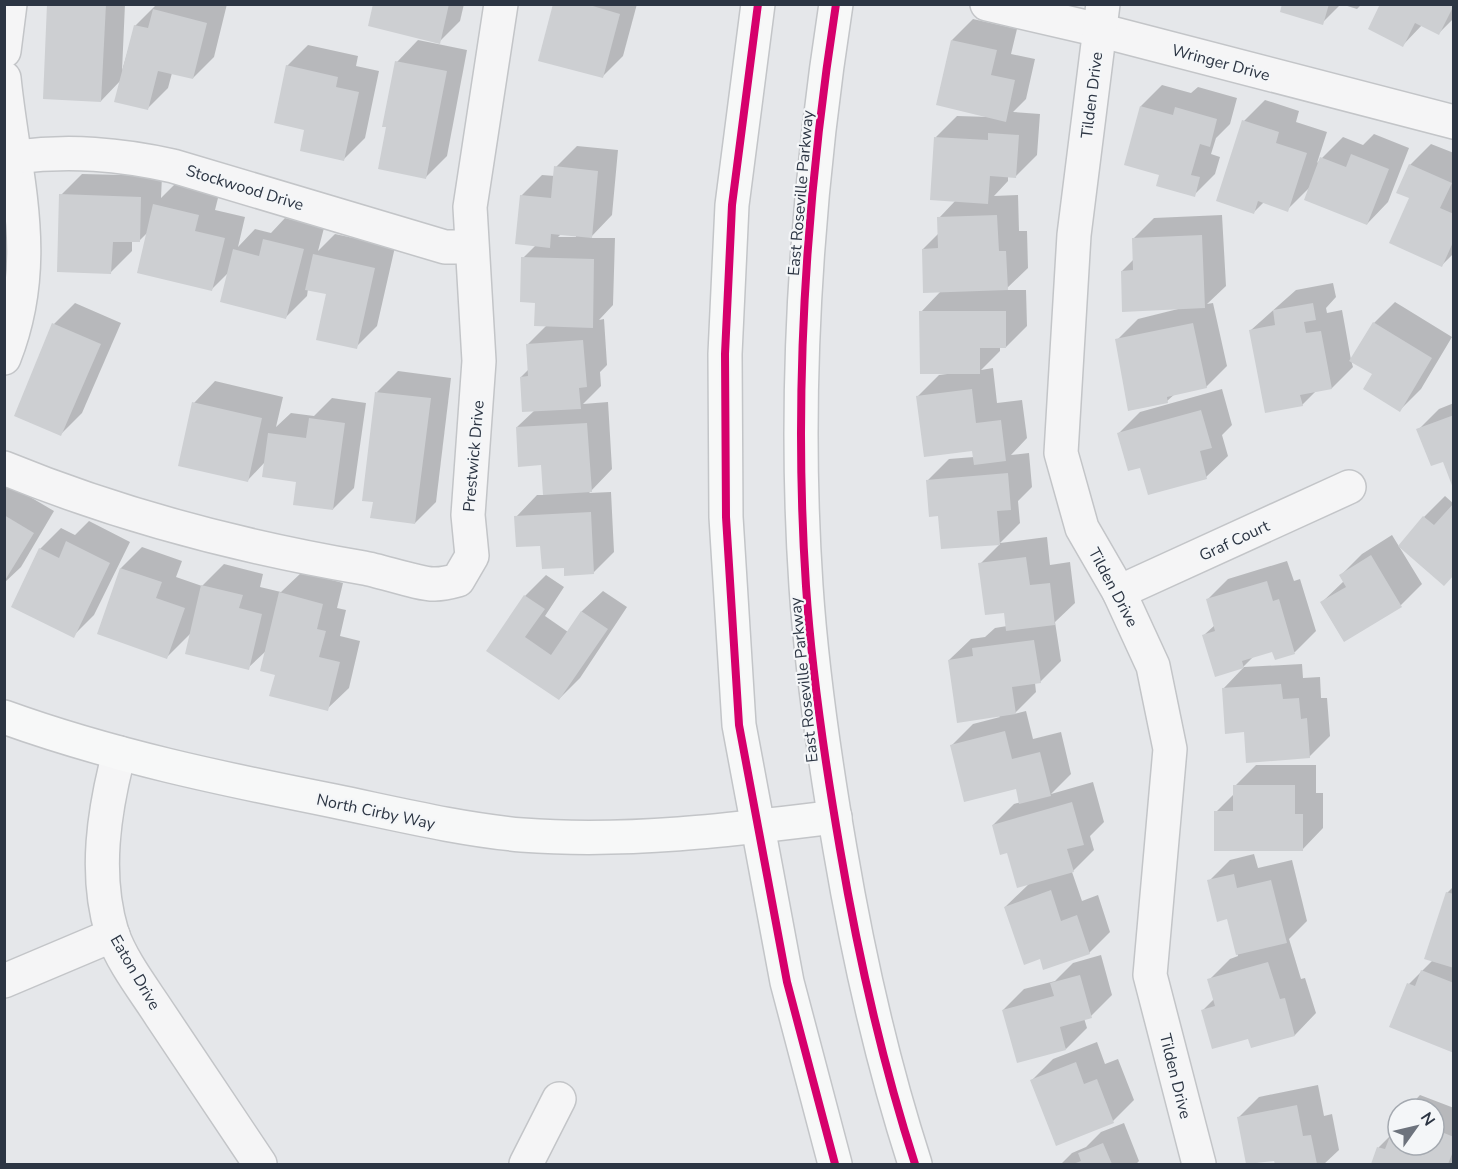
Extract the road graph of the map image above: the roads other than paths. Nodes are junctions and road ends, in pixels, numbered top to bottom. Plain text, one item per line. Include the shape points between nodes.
1 (10, 4) edge
2 (501, 4) edge
3 (758, 4) edge
4 (836, 4) edge
5 (987, 4) edge
6 (1101, 17) edge
7 (4, 51) edge
8 (4, 78) edge
9 (1454, 122) edge
10 (15, 157) junction
11 (471, 247) junction
12 (4, 358) edge
13 (4, 468) edge
14 (1349, 487) dead end
15 (1119, 592) junction
16 (4, 717) edge
17 (119, 753) junction
18 (835, 817) junction
19 (757, 827) junction
20 (113, 935) junction
21 (4, 981) edge
22 (559, 1099) dead end
23 (260, 1164) edge
24 (526, 1164) edge
25 (835, 1164) edge
26 (915, 1164) edge
27 (1198, 1164) edge

1 - 7 street
2 - 11 street, Prestwick Drive via 476,158 470,207
3 - 19 main road via 732,205 725,431 726,517 739,725
4 - 18 main road, East Roseville Parkway via 817,134 802,366 806,586
5 - 6 street, Wringer Drive
6 - 9 street, Wringer Drive
6 - 15 street, Tilden Drive via 1074,235 1061,453 1082,528
8 - 10 street
10 - 11 street, Stockwood Drive via 89,152 130,157 173,166 445,247
10 - 12 street via 23,200 22,294 14,335
11 - 13 street, Prestwick Drive via 479,361 468,515 472,555 458,580 434,584 204,535 117,510
14 - 15 street, Graf Court
15 - 27 street, Tilden Drive via 1152,666 1170,749 1150,975
16 - 17 main road, North Cirby Way
17 - 19 main road, North Cirby Way via 225,780 457,828 585,837 706,833
17 - 20 street, Eaton Drive via 106,806 103,850 106,908
18 - 19 main road, North Cirby Way
18 - 26 main road, East Roseville Parkway via 864,973
19 - 25 main road via 787,982
20 - 21 street
20 - 23 street, Eaton Drive via 140,984
22 - 24 street

